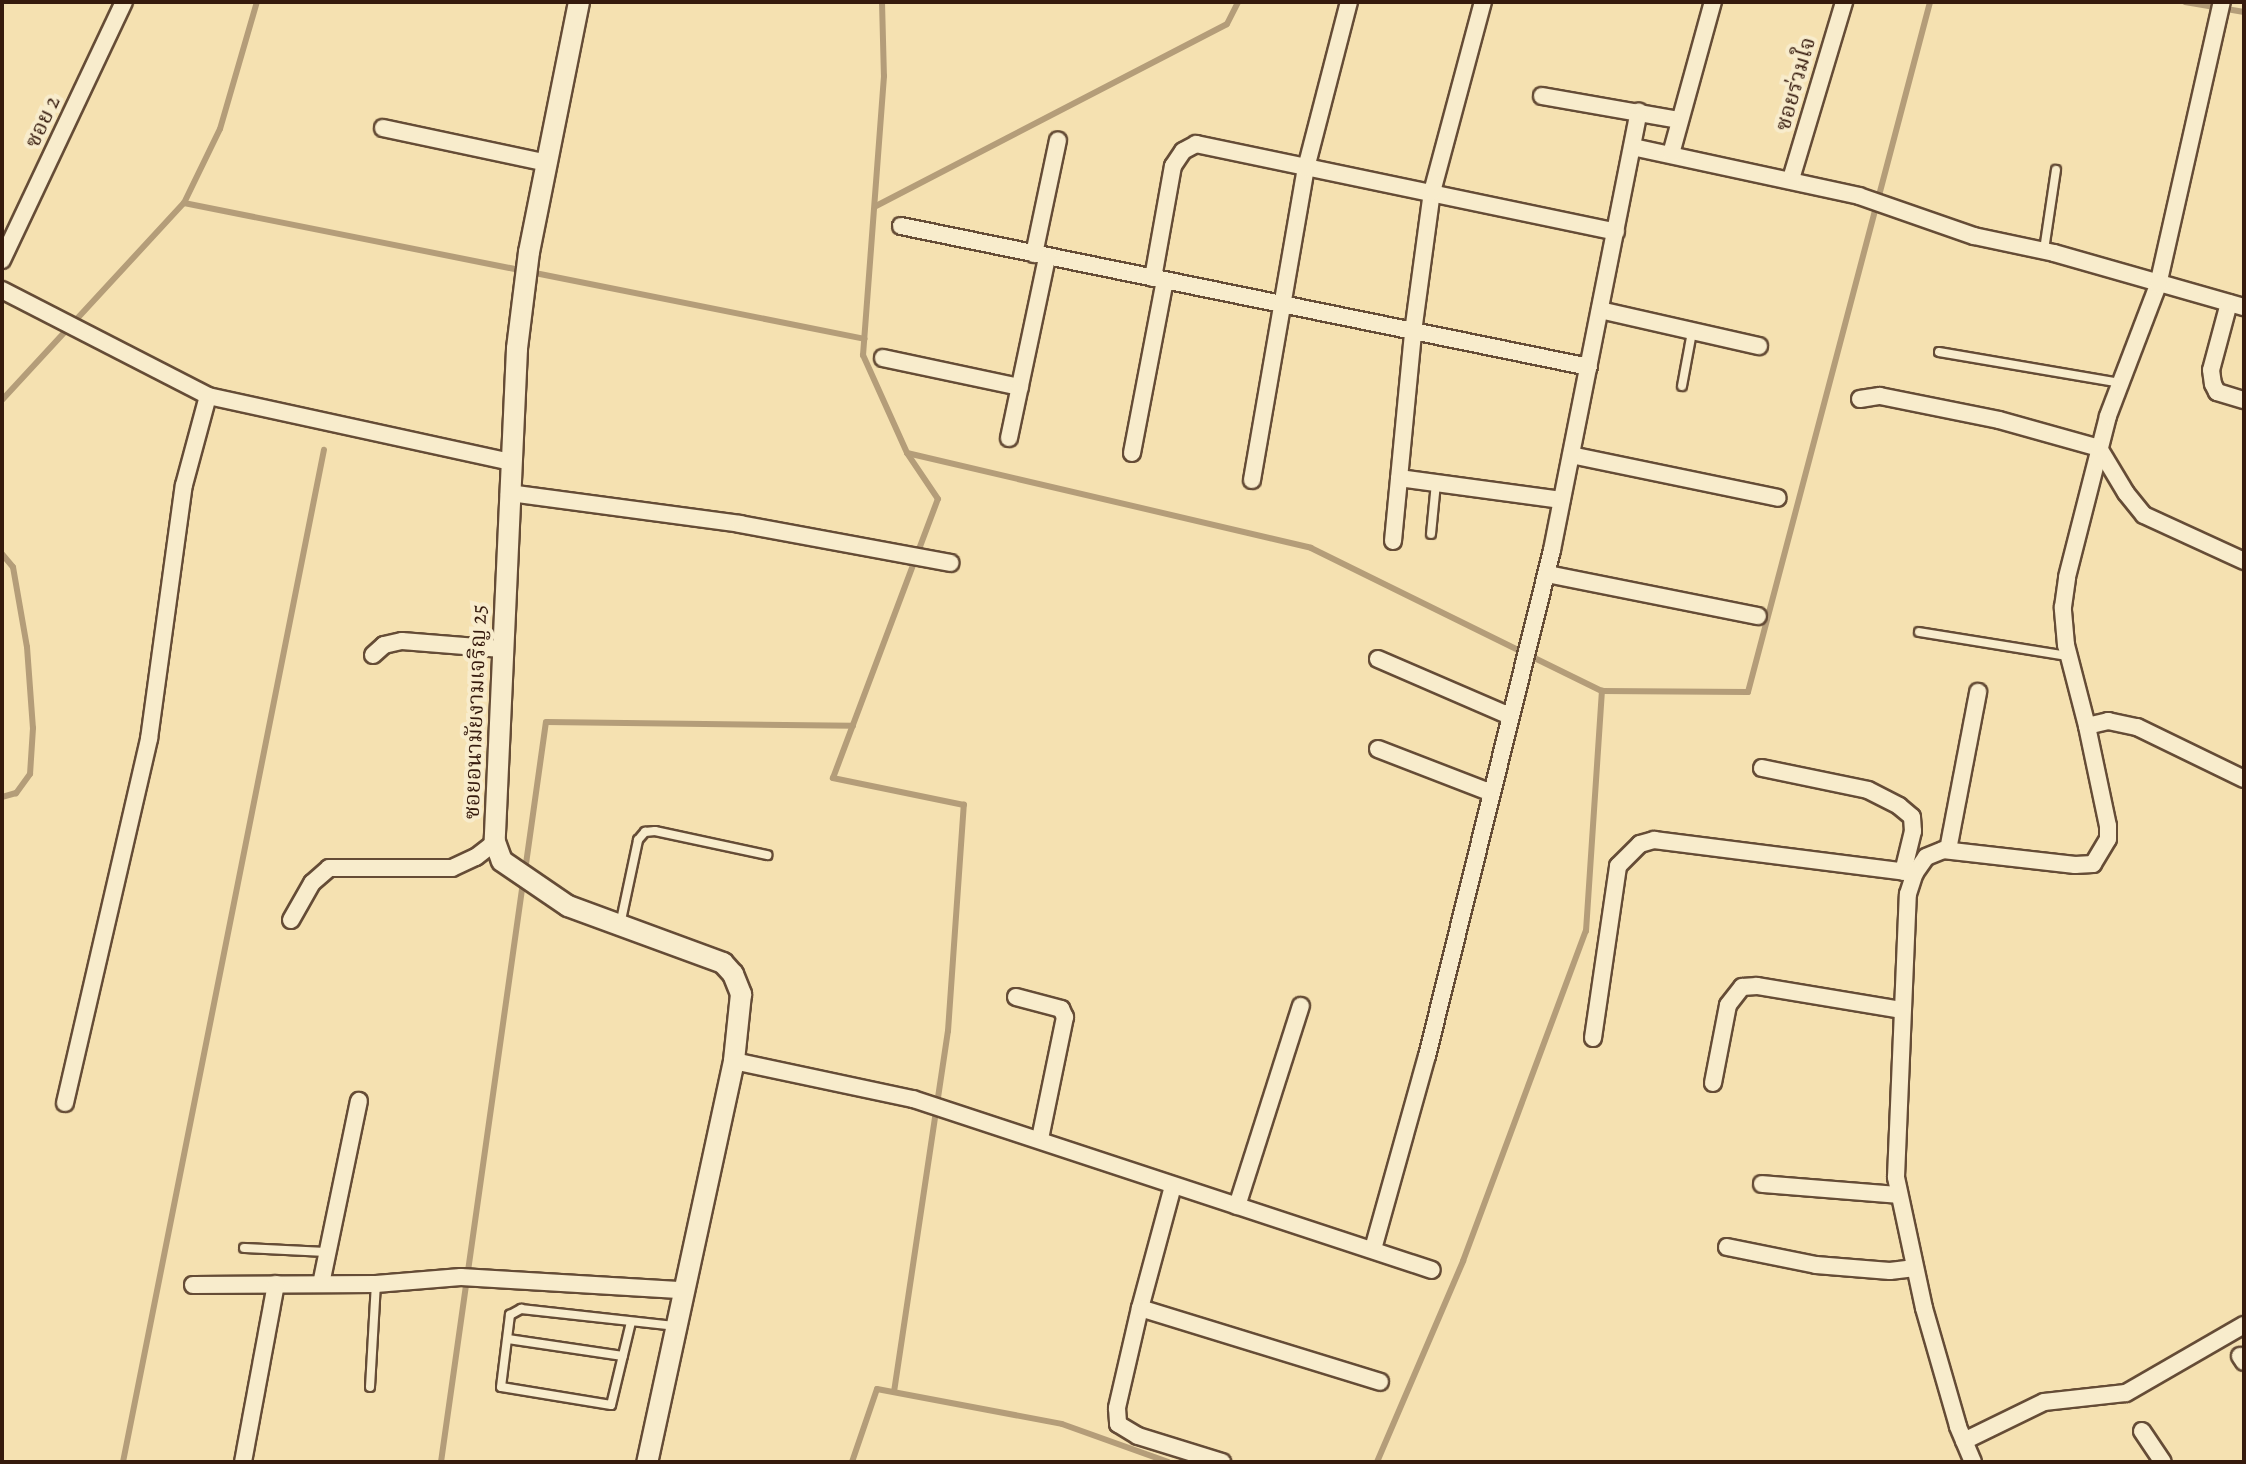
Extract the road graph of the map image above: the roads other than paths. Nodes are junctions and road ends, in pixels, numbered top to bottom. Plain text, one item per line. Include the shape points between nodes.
1 (124, 2) edge
2 (579, 2) edge
3 (1349, 2) edge
4 (1483, 2) edge
5 (1713, 2) edge
6 (1844, 2) edge
7 (2222, 2) edge
8 (1542, 96) dead end
9 (1639, 112) junction
10 (1679, 120) junction
11 (383, 128) dead end
12 (1058, 140) dead end
13 (1633, 147) junction
14 (1671, 154) junction
15 (547, 163) junction
16 (1306, 168) junction
17 (2056, 170) dead end
18 (1791, 179) junction
19 (1432, 192) junction
20 (901, 226) dead end
21 (1616, 232) junction
22 (2044, 251) junction
23 (1040, 256) junction
24 (2, 260) edge
25 (1159, 279) junction
26 (2158, 285) junction
27 (2, 290) edge
28 (1283, 305) junction
29 (2236, 305) edge
30 (1600, 310) junction
31 (1413, 332) junction
32 (1692, 332) junction
33 (1759, 346) dead end
34 (1939, 352) dead end
35 (883, 358) dead end
36 (1589, 367) junction
37 (2122, 384) junction
38 (1682, 386) dead end
39 (1020, 387) junction
40 (208, 396) junction
41 (1860, 399) dead end
42 (2244, 400) edge
43 (1009, 438) dead end
44 (2099, 448) junction
45 (1132, 453) dead end
46 (1571, 455) junction
47 (510, 462) junction
48 (1399, 478) junction
49 (1252, 480) dead end
50 (1436, 483) junction
51 (509, 493) junction
52 (1778, 498) dead end
53 (1562, 500) junction
54 (1431, 534) dead end
55 (1393, 541) dead end
56 (2244, 561) edge
57 (950, 563) dead end
58 (1547, 574) junction
59 (1758, 616) dead end
60 (1919, 632) dead end
61 (502, 649) junction
62 (373, 655) dead end
63 (2069, 656) junction
64 (1378, 659) dead end
65 (1978, 692) dead end
66 (1510, 716) junction
67 (2087, 726) junction
68 (1378, 749) dead end
69 (1762, 768) dead end
70 (2244, 779) edge
71 (1492, 793) junction
72 (495, 842) junction
73 (1948, 850) junction
74 (767, 855) dead end
75 (1909, 873) junction
76 (291, 920) dead end
77 (620, 926) junction
78 (1016, 997) dead end
79 (1301, 1006) dead end
80 (1902, 1010) junction
81 (1593, 1038) dead end
82 (734, 1061) junction
83 (1713, 1083) dead end
84 (359, 1101) dead end
85 (65, 1103) dead end
86 (1040, 1139) junction
87 (1762, 1184) dead end
88 (1173, 1186) junction
89 (1899, 1195) junction
90 (1237, 1206) junction
91 (1727, 1247) dead end
92 (244, 1248) dead end
93 (1373, 1249) junction
94 (328, 1252) junction
95 (1915, 1268) junction
96 (1432, 1270) dead end
97 (276, 1284) junction
98 (321, 1284) junction
99 (376, 1284) junction
100 (193, 1285) dead end
101 (683, 1290) junction
102 (1140, 1308) junction
103 (631, 1322) junction
104 (2244, 1325) edge
105 (675, 1327) junction
106 (508, 1339) junction
107 (623, 1356) junction
108 (1380, 1382) dead end
109 (370, 1387) dead end
110 (2142, 1431) dead end
111 (1964, 1441) junction
112 (243, 1462) edge
113 (647, 1462) edge
114 (1222, 1462) edge
115 (1973, 1462) edge
116 (2163, 1462) edge

1 - 24 street, ซอย 2
2 - 15 street, ซอยอนามัยงามเจริญ 25
3 - 16 street
4 - 19 street
5 - 10 street
6 - 18 street, ซอยร่วมใจ
7 - 26 street
8 - 9 street
9 - 10 street
9 - 13 street
10 - 14 street
11 - 15 street
12 - 23 street
13 - 14 street
13 - 21 street
14 - 18 street
15 - 47 street, ซอยอนามัยงามเจริญ 25 via 527,266
16 - 19 street
16 - 25 street via 1189,146 1173,166
16 - 28 street
17 - 22 lane
18 - 22 street via 1974,236
19 - 21 street
19 - 31 street
20 - 23 street
21 - 30 street
22 - 26 street
23 - 25 street
23 - 39 street
25 - 28 street
25 - 45 street
26 - 29 street
26 - 37 street
27 - 40 street
28 - 31 street
28 - 49 street
29 - 42 street via 2211,370 2217,392
30 - 32 street
30 - 36 street
31 - 36 street
31 - 48 street
32 - 33 street
32 - 38 lane
34 - 37 lane
35 - 39 street
36 - 46 street
37 - 44 street
39 - 43 street
40 - 47 street
40 - 85 street via 184,485 149,739
41 - 44 street via 1880,396 1999,420
44 - 56 street via 2144,515
44 - 63 street via 2063,607
46 - 52 street
46 - 53 street
47 - 51 street, ซอยอนามัยงามเจริญ 25
48 - 50 street
48 - 55 street
50 - 53 street
50 - 54 lane
51 - 57 street via 740,524
51 - 61 street, ซอยอนามัยงามเจริญ 25
53 - 58 street
58 - 59 street
58 - 66 street
60 - 63 lane
61 - 62 street via 402,641 384,645
61 - 72 street, ซอยอนามัยงามเจริญ 25
63 - 67 street
64 - 66 street
65 - 73 street
66 - 71 street
67 - 70 street via 2108,721 2137,727
67 - 73 street via 2108,826 2108,839 2093,864
68 - 71 street
69 - 75 street via 1868,790 1899,806 1912,817
71 - 93 street
72 - 76 street via 452,868 329,868 312,883
72 - 77 street, ซอยอนามัยงามเจริญ 25 via 502,861 536,886 568,906
73 - 75 street via 1926,857
74 - 77 lane via 645,832 638,840
75 - 80 street
75 - 81 street via 1654,840 1640,844 1618,866
77 - 82 street, ซอยอนามัยงามเจริญ 25 via 711,956 733,974 741,994
78 - 86 street via 1061,1009 1065,1017
79 - 90 street
80 - 83 street via 1742,987 1728,1005
80 - 89 street
82 - 86 street via 913,1099
82 - 101 street, ซอยอนามัยงามเจริญ 25
84 - 94 street
86 - 88 street
87 - 89 street
88 - 90 street
88 - 102 street
89 - 95 street
90 - 93 street
91 - 95 street via 1816,1265
92 - 94 lane
93 - 96 street
94 - 98 street
95 - 111 street
97 - 98 street
97 - 100 street
97 - 112 street
98 - 99 street
99 - 101 street via 461,1277
99 - 109 lane
101 - 105 street, ซอยอนามัยงามเจริญ 25
102 - 108 street
102 - 114 street via 1118,1424 1138,1436
103 - 105 lane
103 - 106 lane via 521,1309 510,1315
103 - 107 lane
104 - 111 street via 2126,1393 2044,1402
105 - 113 street, ซอยอนามัยงามเจริญ 25
106 - 107 lane
106 - 107 lane via 501,1387 606,1406 615,1400
110 - 116 street
111 - 115 street

